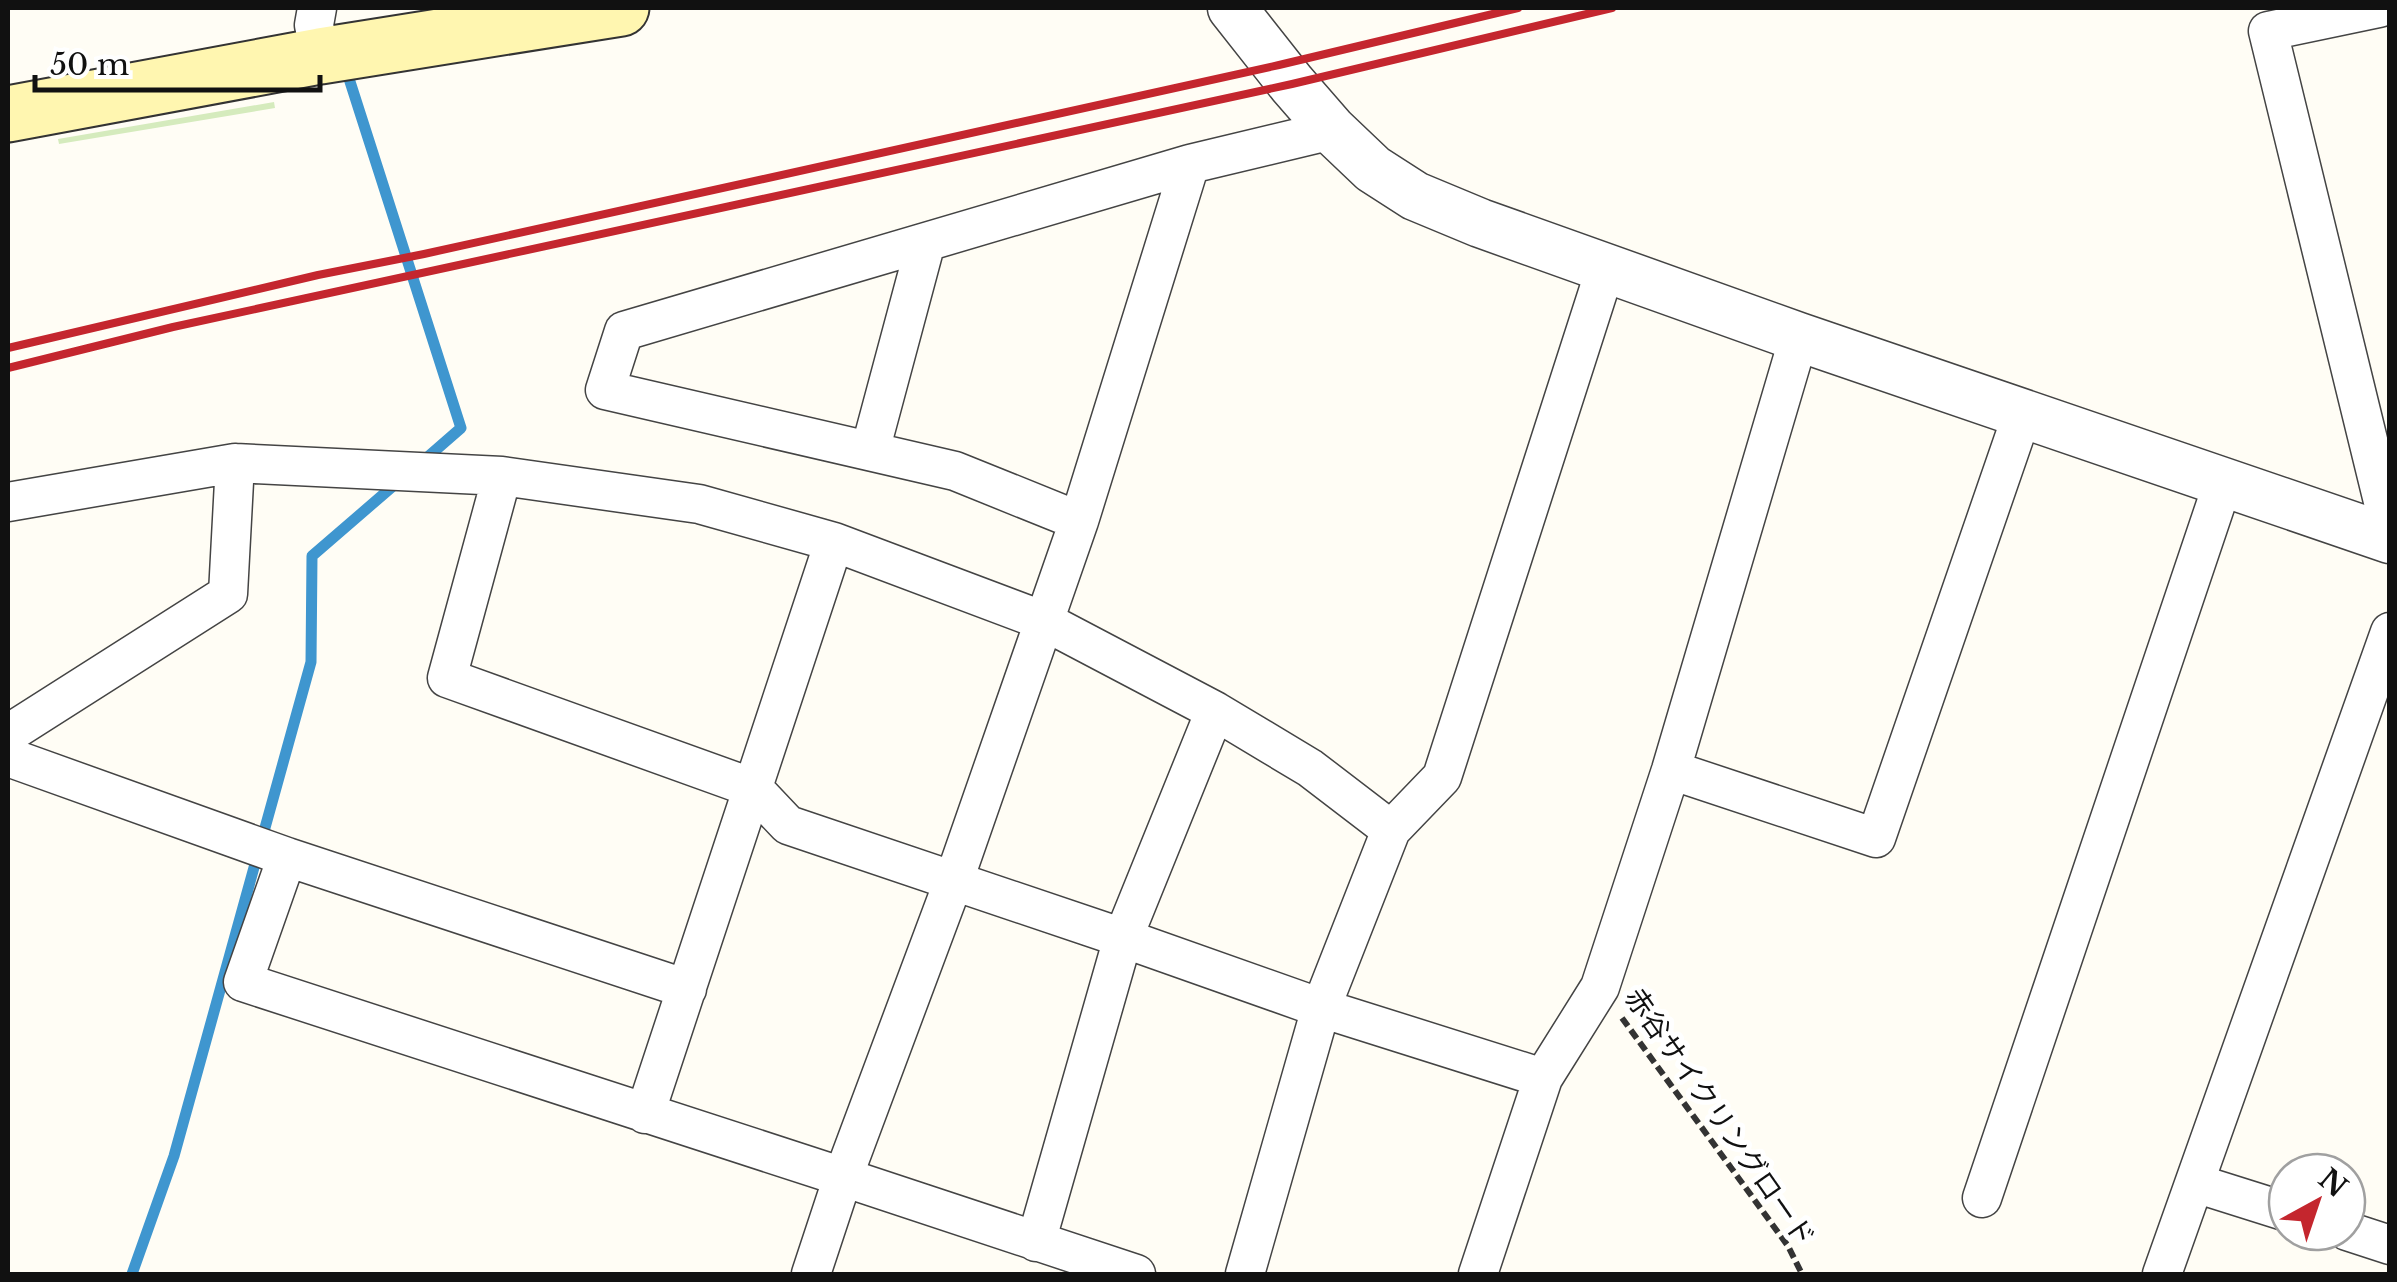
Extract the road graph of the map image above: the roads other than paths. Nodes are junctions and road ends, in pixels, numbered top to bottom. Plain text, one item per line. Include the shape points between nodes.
1 (620, 8) edge
2 (1232, 8) edge
3 (2379, 8) edge
4 (318, 32) edge
5 (8, 114) edge
6 (1332, 130) junction
7 (1190, 164) junction
8 (926, 242) junction
9 (1606, 267) junction
10 (1799, 337) junction
11 (2022, 415) junction
12 (870, 451) junction
13 (235, 463) junction
14 (502, 476) junction
15 (2222, 483) junction
16 (8, 502) edge
17 (1079, 521) junction
18 (2390, 530) edge
19 (2390, 539) edge
20 (834, 542) junction
21 (1044, 621) junction
22 (2390, 632) edge
23 (1216, 711) junction
24 (8, 734) edge
25 (8, 757) edge
26 (1671, 770) junction
27 (753, 788) junction
28 (1391, 830) junction
29 (287, 856) junction
30 (954, 880) junction
31 (1123, 938) junction
32 (687, 989) junction
33 (1320, 1008) junction
34 (1543, 1078) junction
35 (645, 1114) junction
36 (843, 1177) junction
37 (2195, 1182) junction
38 (1982, 1198) dead end
39 (2267, 1205) edge
40 (1036, 1242) junction
41 (811, 1274) edge
42 (1136, 1274) edge
43 (1244, 1274) edge
44 (1478, 1274) edge
45 (2162, 1274) edge

1 - 4 main road
2 - 6 street
3 - 18 street via 2268,32
4 - 5 main road
6 - 7 street
6 - 9 street via 1372,169 1415,196
7 - 8 street
7 - 17 street
8 - 12 street
8 - 12 street via 624,331 605,390
9 - 10 street
9 - 28 street via 1442,777
10 - 11 street
10 - 26 street
11 - 15 street
11 - 26 street via 1876,838
12 - 17 street via 956,471
13 - 14 street
13 - 16 street
13 - 24 street via 228,594
14 - 20 street via 698,504
14 - 27 street via 447,678
15 - 19 street
15 - 38 street
17 - 21 street
20 - 21 street
20 - 27 street
21 - 23 street
21 - 30 street
22 - 37 street
23 - 28 street via 1310,768
23 - 31 street
25 - 29 street
26 - 34 street via 1600,987
27 - 30 street via 788,826
27 - 32 street
28 - 33 street
29 - 32 street
29 - 35 street via 243,982
30 - 31 street
30 - 36 street
31 - 33 street
31 - 40 street
32 - 35 street
33 - 34 street
33 - 43 street
34 - 44 street
35 - 36 street
36 - 40 street
36 - 41 street
37 - 39 street
37 - 45 street
40 - 42 street

